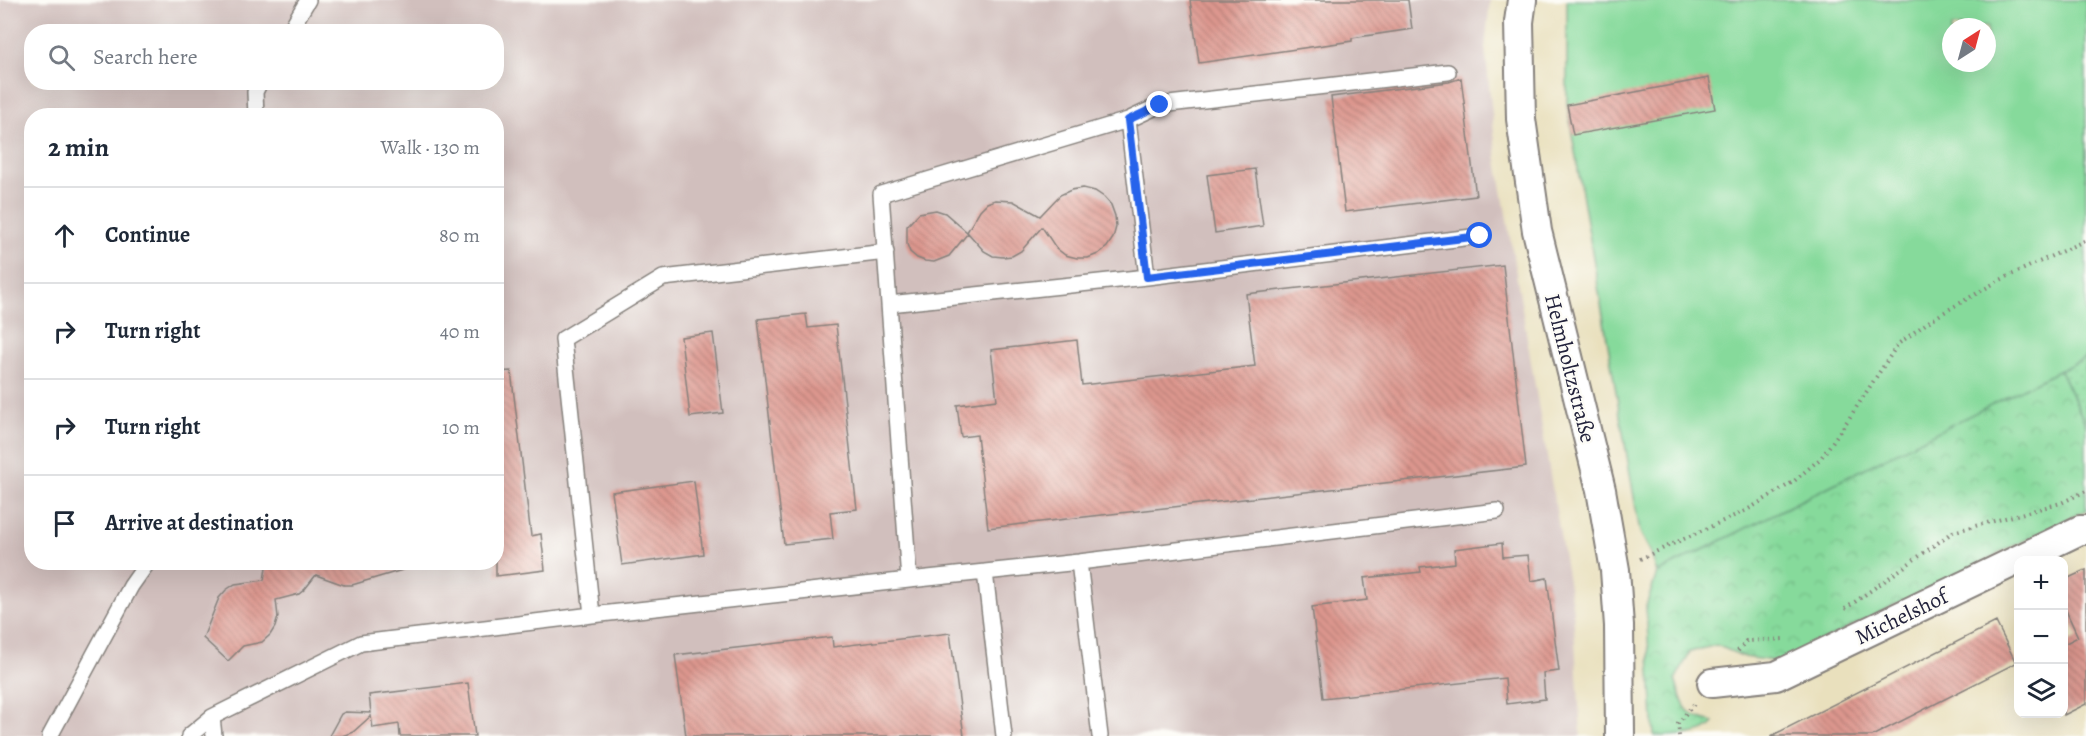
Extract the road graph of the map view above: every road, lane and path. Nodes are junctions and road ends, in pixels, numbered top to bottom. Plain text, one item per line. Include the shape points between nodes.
1 (308, 0) edge
2 (1522, 0) edge
3 (294, 24) edge
4 (1448, 72) dead end
5 (256, 90) edge
6 (256, 108) edge
7 (1128, 120) junction
8 (1480, 236) dead end
9 (2086, 240) edge
10 (886, 252) junction
11 (1147, 277) junction
12 (889, 304) junction
13 (2086, 491) edge
14 (1497, 511) dead end
15 (2086, 530) edge
16 (1078, 562) junction
17 (142, 570) edge
18 (1615, 570) junction
19 (985, 572) junction
20 (909, 580) junction
21 (1838, 614) dead end
22 (592, 615) junction
23 (1788, 639) dead end
24 (1712, 683) junction
25 (212, 717) junction
26 (50, 736) edge
27 (189, 736) edge
28 (214, 736) edge
29 (1004, 736) edge
30 (1100, 736) edge
31 (1620, 736) edge
32 (1679, 736) edge

1 - 3 lane
2 - 18 street, Helmholtzstraße via 1521,119 1537,231 1601,490
4 - 7 lane via 1160,105
5 - 6 lane
7 - 10 lane via 882,194
7 - 11 lane
8 - 11 lane
9 - 18 path via 1998,280 1898,344 1821,458 1793,482 1747,510
10 - 12 lane
10 - 22 lane via 663,278 563,339
11 - 12 lane
12 - 20 lane
13 - 21 path via 2061,502 1953,532
14 - 16 lane
15 - 24 street, Michelshof via 1776,676
16 - 19 lane
16 - 30 lane
17 - 26 lane
18 - 31 street, Helmholtzstraße
19 - 20 lane
19 - 29 lane
20 - 22 lane
22 - 25 lane via 361,643
23 - 24 path via 1746,641
24 - 32 path via 1678,723
25 - 27 lane
25 - 28 lane

